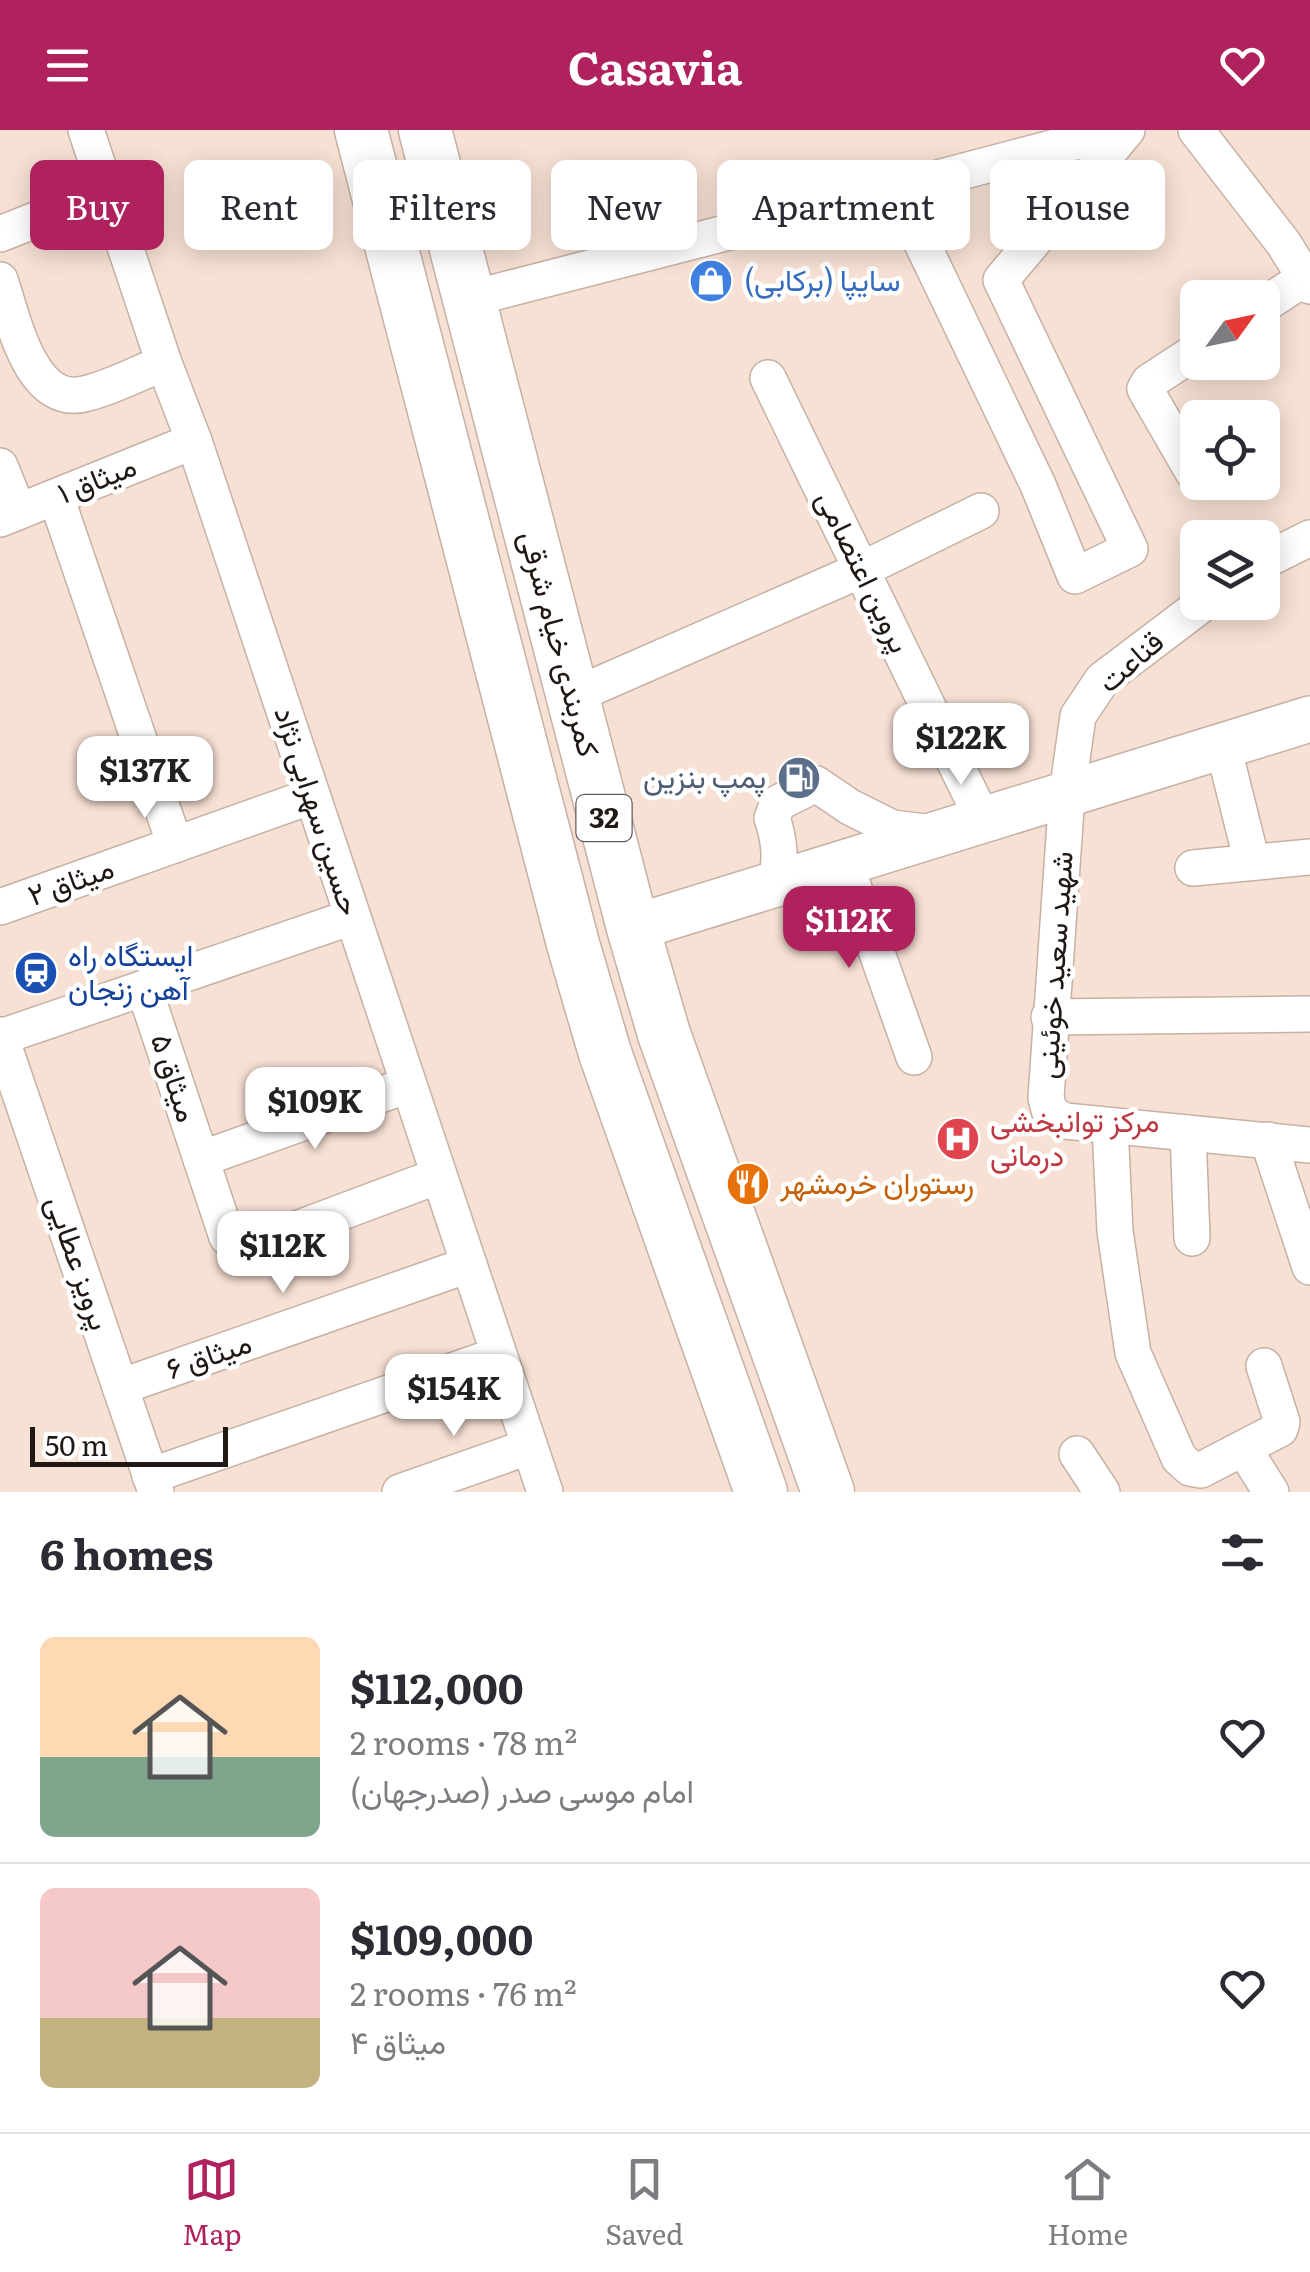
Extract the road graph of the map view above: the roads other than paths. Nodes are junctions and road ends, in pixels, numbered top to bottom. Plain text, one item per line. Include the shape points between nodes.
1 (86, 130) edge
2 (360, 130) edge
3 (426, 130) edge
4 (1123, 130) edge
5 (1196, 130) edge
6 (96, 160) edge
7 (970, 170) edge
8 (30, 222) edge
9 (0, 234) edge
10 (717, 235) edge
11 (126, 250) edge
12 (925, 250) edge
13 (0, 280) edge
14 (1308, 282) edge
15 (1280, 297) edge
16 (469, 299) junction
17 (1180, 362) edge
18 (164, 363) junction
19 (768, 378) dead end
20 (194, 441) junction
21 (1180, 450) edge
22 (0, 466) edge
23 (56, 496) junction
24 (982, 511) dead end
25 (9, 515) edge
26 (1310, 538) edge
27 (1280, 553) edge
28 (861, 570) junction
29 (1181, 620) edge
30 (573, 696) junction
31 (1310, 719) edge
32 (1223, 746) junction
33 (1067, 794) junction
34 (312, 796) junction
35 (983, 820) junction
36 (940, 833) junction
37 (174, 845) junction
38 (1310, 857) edge
39 (845, 862) junction
40 (1252, 862) junction
41 (1193, 868) dead end
42 (776, 884) junction
43 (0, 907) edge
44 (352, 916) junction
45 (633, 928) junction
46 (144, 988) junction
47 (1310, 1014) edge
48 (1049, 1018) junction
49 (0, 1036) edge
50 (914, 1057) dead end
51 (408, 1085) junction
52 (1110, 1126) junction
53 (1188, 1133) junction
54 (1268, 1140) junction
55 (1310, 1145) edge
56 (201, 1159) junction
57 (438, 1176) junction
58 (1192, 1238) dead end
59 (468, 1265) junction
60 (1310, 1266) edge
61 (498, 1355) junction
62 (1264, 1366) dead end
63 (120, 1388) junction
64 (528, 1448) junction
65 (1244, 1449) junction
66 (1077, 1454) dead end
67 (153, 1484) edge
68 (400, 1492) edge
69 (545, 1492) edge
70 (761, 1492) edge
71 (828, 1492) edge
72 (1102, 1492) edge
73 (1271, 1492) edge

1 - 6 street, حسین سهرابی نژاد
2 - 70 highway, کمربندی خیام شرقی / 32 via 588,998
3 - 16 highway, کمربندی خیام شرقی / 32
4 - 7 street
4 - 12 street via 1001,280 1130,549 1076,576
5 - 14 street
8 - 9 street
10 - 16 street
11 - 18 street, حسین سهرابی نژاد
13 - 18 street via 33,372 58,393 81,395
14 - 15 street
16 - 30 highway, کمربندی خیام شرقی / 32
17 - 21 street via 1144,389
18 - 20 street, حسین سهرابی نژاد
19 - 28 street, پروین اعتصامی
20 - 23 street, میثاق ۱
20 - 34 street, حسین سهرابی نژاد
22 - 25 street
23 - 25 street, میثاق ۱
23 - 37 street
24 - 28 street
26 - 27 street
28 - 30 street
28 - 35 street, پروین اعتصامی
29 - 33 street, قناعت via 1102,680 1078,716
30 - 45 highway, کمربندی خیام شرقی / 32
31 - 32 main road
32 - 33 main road
32 - 40 street
33 - 35 main road
33 - 48 street, شهید سعید خوئینی
34 - 37 street, میثاق ۲
34 - 44 street, حسین سهرابی نژاد
35 - 36 main road
36 - 39 main road
36 - 42 street via 892,828 816,784 778,803 772,818 779,839
37 - 43 street, میثاق ۲
38 - 40 street
39 - 42 main road
39 - 50 street
40 - 41 street
42 - 45 main road
44 - 46 street
44 - 51 street, حسین سهرابی نژاد
45 - 71 highway, کمربندی خیام شرقی / 32 via 664,1034
46 - 49 street
46 - 56 street, میثاق ۵
47 - 48 street
48 - 52 street, شهید سعید خوئینی via 1050,1113 1065,1122
49 - 63 street, پرویز عطایی
51 - 56 street
51 - 57 street, حسین سهرابی نژاد
52 - 53 street, شهید سعید خوئینی
52 - 65 street via 1115,1231 1134,1353 1179,1458 1190,1468 1202,1470
53 - 54 street, شهید سعید خوئینی
53 - 58 street
54 - 55 street, شهید سعید خوئینی
54 - 60 street
56 - 57 street, میثاق ۵ via 227,1237 246,1248
57 - 59 street, حسین سهرابی نژاد
59 - 61 street, حسین سهرابی نژاد
59 - 63 street, میثاق ۶
61 - 64 street, حسین سهرابی نژاد
61 - 67 street
62 - 65 street via 1282,1422 1275,1434
63 - 67 street, پرویز عطایی
64 - 68 street
64 - 69 street, حسین سهرابی نژاد
65 - 73 street
66 - 72 street

